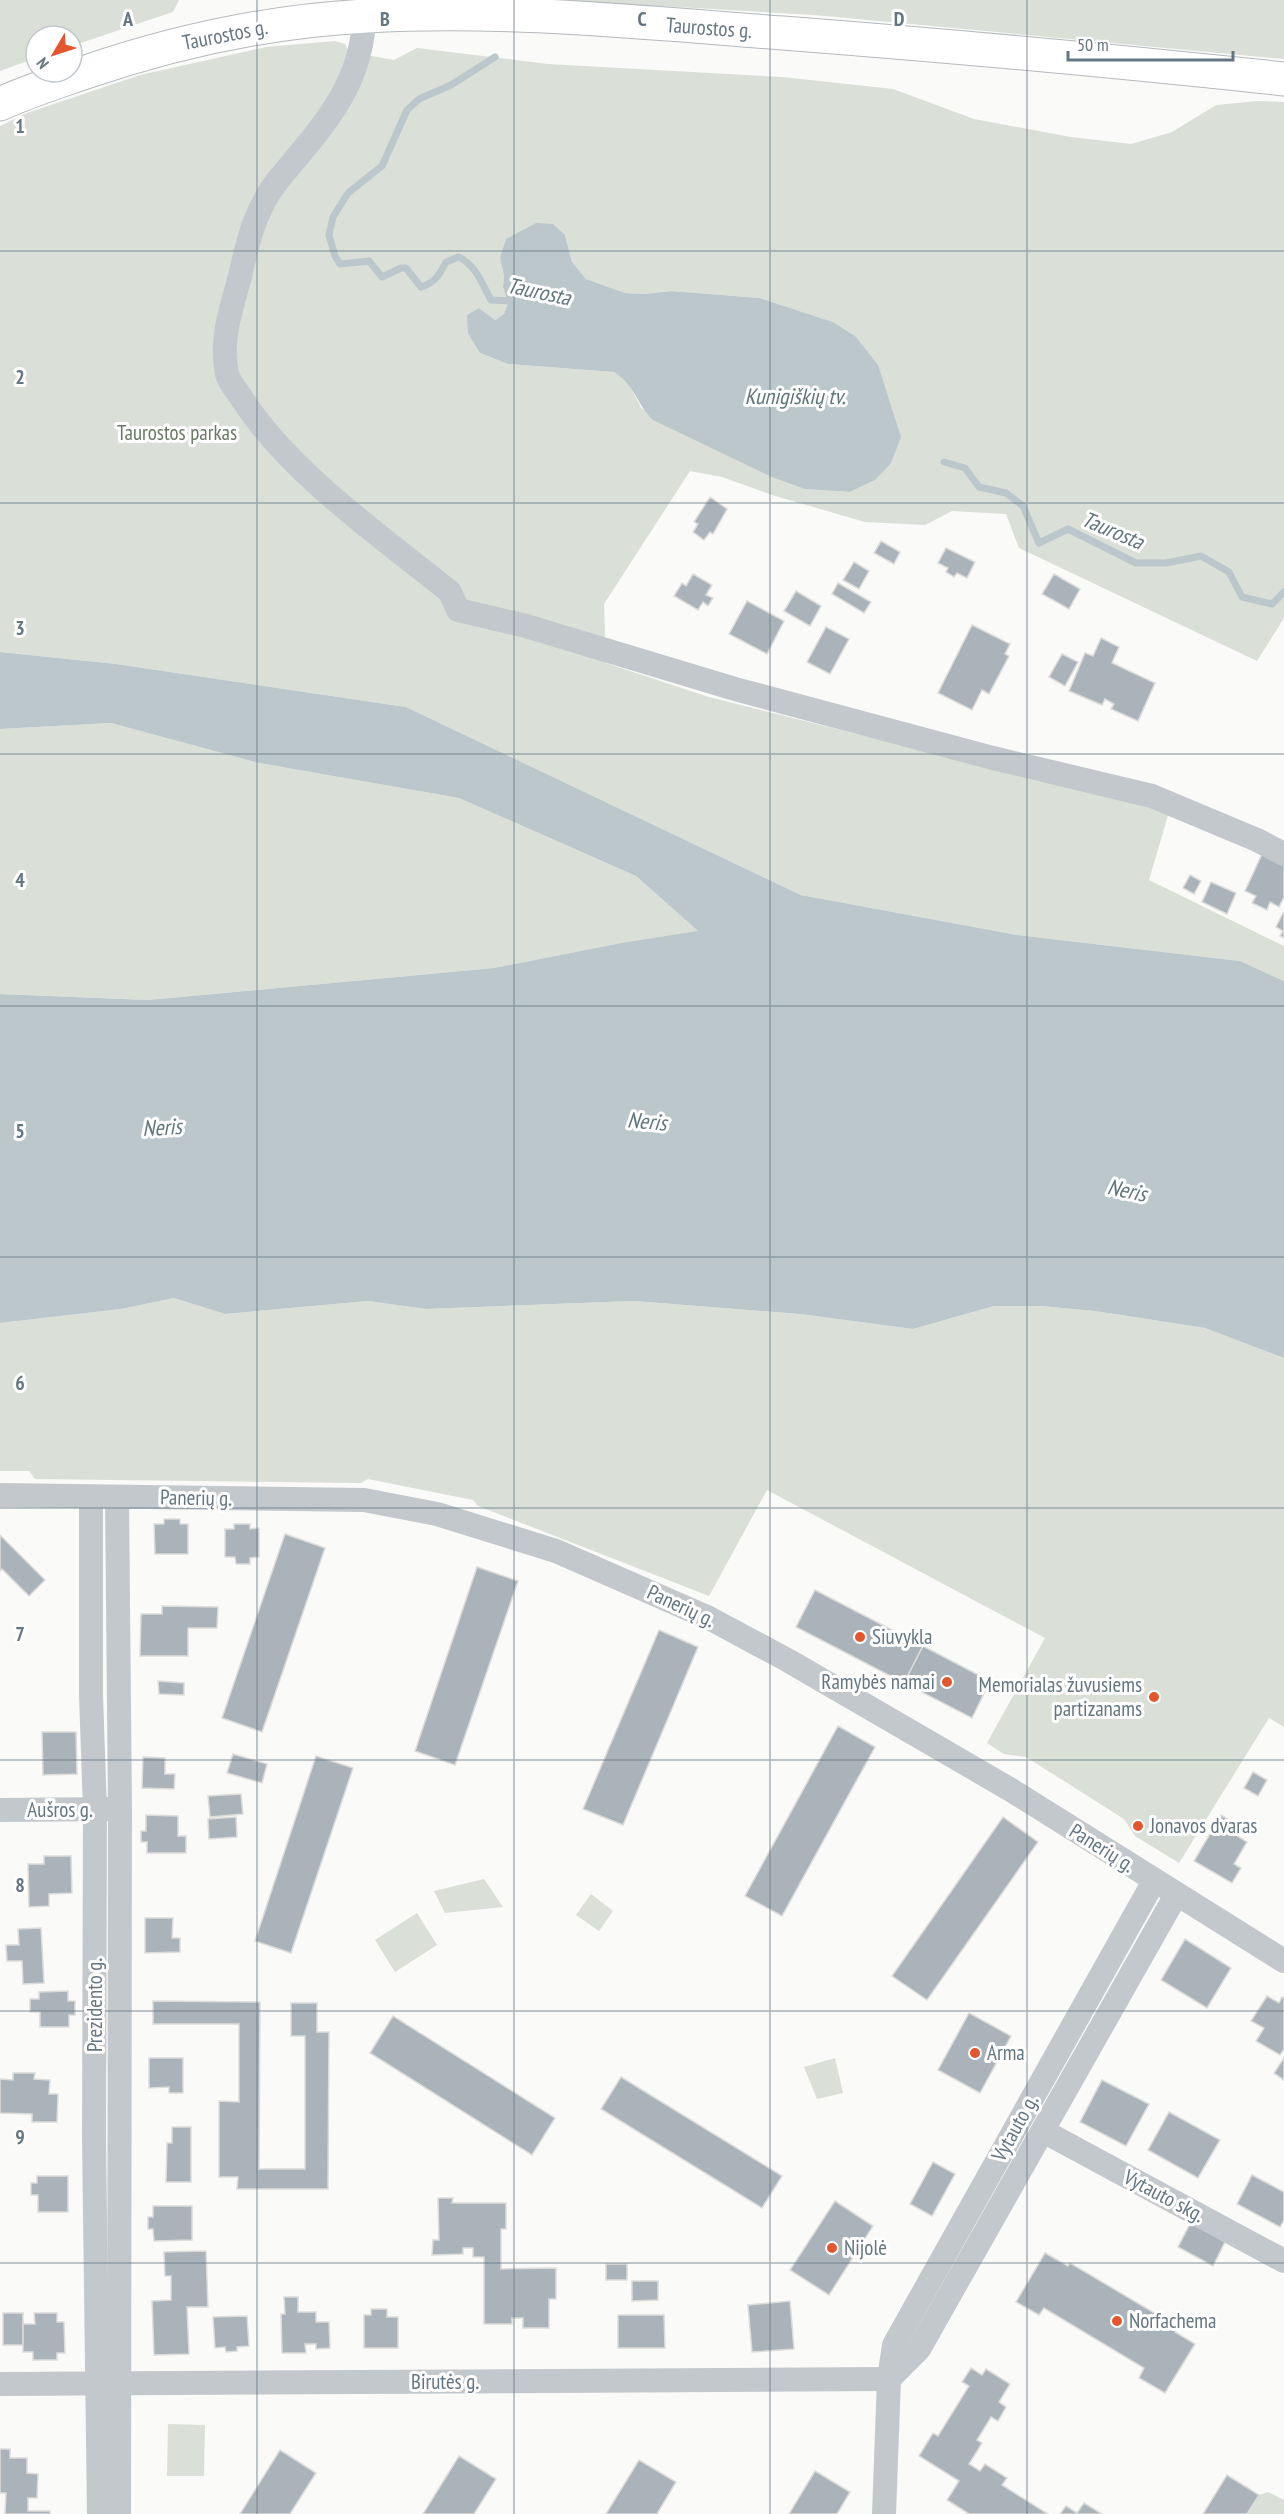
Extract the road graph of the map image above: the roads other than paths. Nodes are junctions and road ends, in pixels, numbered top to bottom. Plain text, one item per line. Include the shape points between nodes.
1 (364, 16) junction
2 (1284, 79) edge
3 (0, 104) edge
4 (1284, 855) edge
5 (0, 1495) edge
6 (91, 1497) junction
7 (117, 1498) junction
8 (120, 1809) junction
9 (0, 1810) edge
10 (95, 1810) junction
11 (1154, 1881) junction
12 (1176, 1895) junction
13 (1284, 1961) edge
14 (1043, 2131) junction
15 (1284, 2261) edge
16 (889, 2379) junction
17 (108, 2383) junction
18 (0, 2384) edge
19 (99, 2514) edge
20 (119, 2514) edge
21 (884, 2514) edge

1 - 2 highway, Taurostos g. via 569,17 1121,61
1 - 3 highway, Taurostos g. via 247,29 165,46
1 - 4 street via 364,39 344,94 320,131 261,204 224,339 228,377 252,415 298,465 450,592 458,610 981,755 1152,796
5 - 6 street, Panerių g.
6 - 7 street, Panerių g.
6 - 10 street, Prezidento g.
7 - 8 street, Prezidento g.
7 - 11 street, Panerių g. via 364,1500 437,1514 556,1551 708,1618 789,1661 1011,1790
8 - 10 street, Aušros g.
8 - 17 street, Prezidento g.
9 - 10 street, Aušros g.
10 - 17 street, Prezidento g. via 94,2139
11 - 12 street, Panerių g.
11 - 16 street, Vytauto g. via 894,2345
12 - 13 street, Panerių g.
12 - 14 street, Vytauto g.
14 - 15 street, Vytauto skg.
14 - 16 street, Vytauto g. via 919,2349
16 - 17 street, Birutės g.
16 - 21 street, Vytauto g.
17 - 18 street, Birutės g.
17 - 19 street, Prezidento g.
17 - 20 street, Prezidento g.

